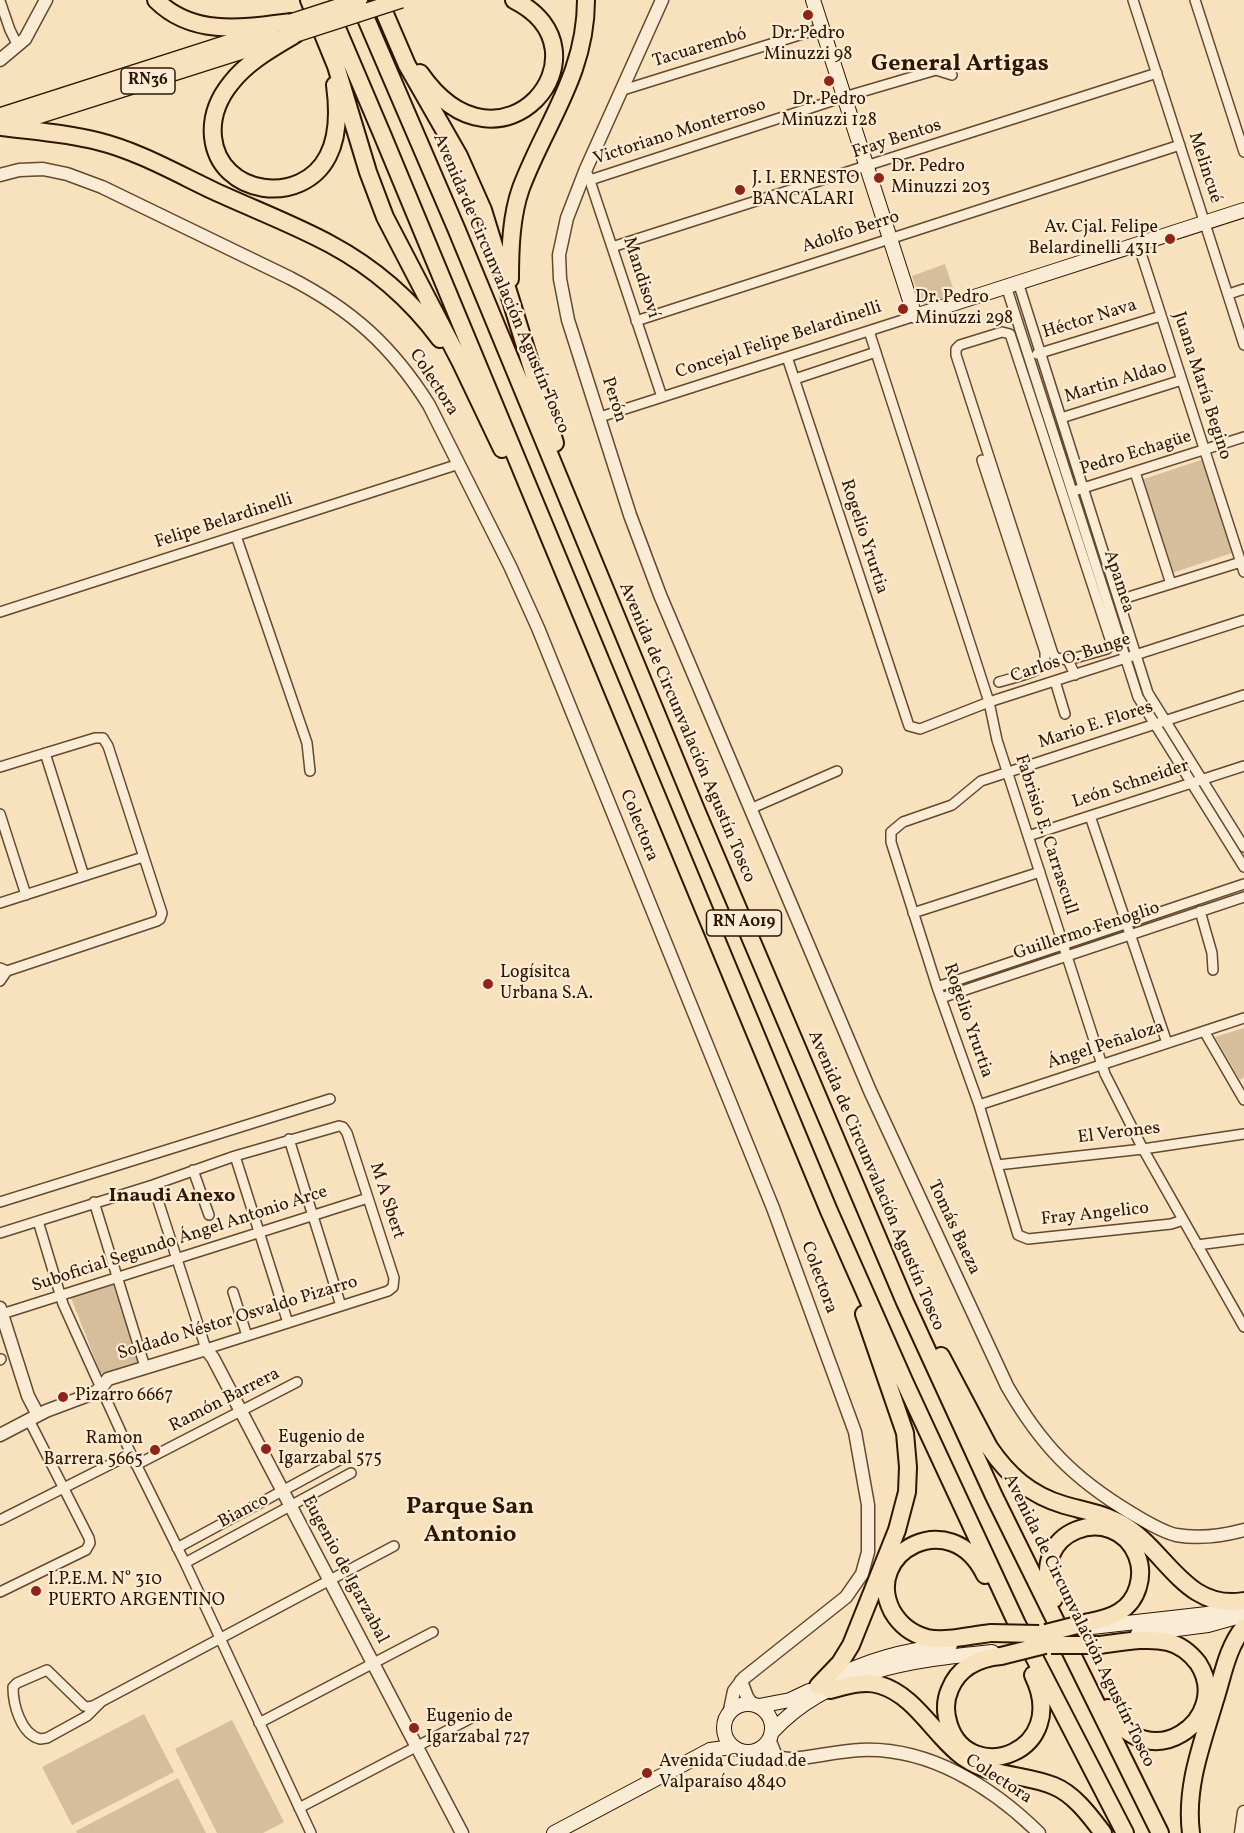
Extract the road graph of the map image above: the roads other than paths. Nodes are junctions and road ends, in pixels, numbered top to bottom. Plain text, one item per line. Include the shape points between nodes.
1 (46, 0) edge
2 (156, 0) edge
3 (308, 0) edge
4 (325, 0) edge
5 (359, 0) edge
6 (401, 0) edge
7 (514, 0) edge
8 (586, 0) edge
9 (662, 0) edge
10 (813, 0) edge
11 (1133, 0) edge
12 (1196, 0) edge
13 (0, 1) edge
14 (380, 1) edge
15 (318, 20) junction
16 (294, 28) junction
17 (822, 28) junction
18 (18, 46) junction
19 (0, 60) edge
20 (1157, 73) junction
21 (952, 75) dead end
22 (623, 90) junction
23 (844, 97) junction
24 (1, 124) edge
25 (1180, 145) junction
26 (1244, 152) edge
27 (867, 167) junction
28 (588, 174) junction
29 (0, 175) edge
30 (1244, 210) edge
31 (1204, 222) junction
32 (890, 237) junction
33 (1137, 244) junction
34 (612, 247) junction
35 (1012, 284) junction
36 (1244, 289) edge
37 (1229, 294) junction
38 (512, 306) junction
39 (1161, 315) junction
40 (915, 316) junction
41 (636, 321) junction
42 (869, 331) junction
43 (1244, 345) edge
44 (876, 352) junction
45 (1041, 353) junction
46 (788, 357) junction
47 (1029, 357) junction
48 (795, 379) junction
49 (1182, 380) junction
50 (470, 381) junction
51 (662, 397) junction
52 (600, 417) junction
53 (1061, 418) junction
54 (1244, 437) edge
55 (1204, 450) junction
56 (982, 460) dead end
57 (459, 464) junction
58 (1135, 472) junction
59 (1083, 488) junction
60 (1072, 491) junction
61 (581, 530) junction
62 (236, 536) junction
63 (1241, 562) junction
64 (1244, 572) edge
65 (1171, 584) junction
66 (1119, 600) junction
67 (0, 612) edge
68 (1244, 620) edge
69 (1136, 656) junction
70 (600, 659) junction
71 (1126, 659) junction
72 (1068, 660) junction
73 (1037, 670) junction
74 (1076, 675) junction
75 (1055, 681) junction
76 (999, 682) dead end
77 (1042, 686) junction
78 (1244, 695) edge
79 (989, 702) junction
80 (1065, 714) dead end
81 (1160, 723) junction
82 (909, 726) joint
83 (45, 753) junction
84 (1244, 766) edge
85 (0, 767) edge
86 (310, 771) dead end
87 (837, 771) dead end
88 (1008, 772) junction
89 (1202, 780) junction
90 (1192, 783) junction
91 (750, 809) junction
92 (0, 814) edge
93 (1090, 816) junction
94 (897, 826) joint
95 (3, 835) edge
96 (1028, 836) junction
97 (1244, 847) edge
98 (143, 857) junction
99 (1244, 867) edge
100 (1040, 873) junction
101 (84, 876) junction
102 (1244, 884) edge
103 (26, 895) junction
104 (1244, 897) edge
105 (0, 903) edge
106 (1200, 911) junction
107 (913, 913) junction
108 (1126, 923) junction
109 (1130, 935) junction
110 (1063, 944) junction
111 (1067, 956) junction
112 (4, 970) edge
113 (1213, 970) dead end
114 (0, 981) edge
115 (937, 987) junction
116 (941, 998) junction
117 (1244, 1017) edge
118 (1204, 1031) junction
119 (1167, 1043) junction
120 (1102, 1065) junction
121 (330, 1098) dead end
122 (1244, 1100) edge
123 (979, 1105) junction
124 (1244, 1134) edge
125 (289, 1139) junction
126 (1143, 1149) junction
127 (235, 1156) junction
128 (845, 1163) junction
129 (997, 1165) junction
130 (193, 1170) junction
131 (153, 1185) junction
132 (368, 1198) junction
133 (0, 1202) edge
134 (94, 1203) junction
135 (829, 1211) junction
136 (209, 1215) dead end
137 (312, 1215) junction
138 (1183, 1220) junction
139 (38, 1221) junction
140 (1015, 1228) joint
141 (258, 1232) junction
142 (0, 1233) edge
143 (1244, 1239) edge
144 (1197, 1245) junction
145 (176, 1259) junction
146 (117, 1278) junction
147 (393, 1287) joint
148 (233, 1292) dead end
149 (60, 1295) junction
150 (341, 1306) junction
151 (1, 1311) edge
152 (288, 1323) junction
153 (1244, 1327) edge
154 (247, 1336) junction
155 (206, 1349) junction
156 (145, 1367) junction
157 (297, 1382) dead end
158 (101, 1388) junction
159 (241, 1412) junction
160 (33, 1418) junction
161 (0, 1435) edge
162 (131, 1454) junction
163 (343, 1458) dead end
164 (136, 1465) junction
165 (351, 1473) dead end
166 (64, 1488) junction
167 (282, 1491) junction
168 (290, 1506) junction
169 (0, 1520) edge
170 (1244, 1530) edge
171 (394, 1546) dead end
172 (177, 1548) junction
173 (185, 1563) junction
174 (330, 1580) junction
175 (0, 1592) edge
176 (1244, 1603) edge
177 (1244, 1615) edge
178 (1244, 1627) edge
179 (1019, 1628) junction
180 (433, 1632) dead end
181 (1094, 1633) junction
182 (220, 1639) junction
183 (1045, 1639) junction
184 (996, 1645) junction
185 (1072, 1656) junction
186 (373, 1664) junction
187 (741, 1681) junction
188 (824, 1688) junction
189 (101, 1702) junction
190 (756, 1705) junction
191 (730, 1710) junction
192 (477, 1715) dead end
193 (259, 1723) junction
194 (723, 1732) junction
195 (771, 1736) junction
196 (417, 1746) junction
197 (732, 1747) junction
198 (710, 1750) junction
199 (752, 1752) junction
200 (776, 1756) junction
201 (299, 1808) junction
202 (1244, 1812) edge
203 (555, 1832) edge
204 (311, 1833) edge
205 (462, 1833) edge
206 (1039, 1833) edge
207 (1103, 1833) edge
208 (1125, 1833) edge
209 (1161, 1833) edge
210 (1191, 1833) edge
211 (1241, 1833) edge

1 - 18 street
2 - 16 highway via 180,18 210,26
3 - 15 highway
4 - 70 highway, RN A019
5 - 16 highway, RN36, bridge
5 - 61 highway, Avenida de Circunvalación Agustín Tosco / RN A019
6 - 16 highway, RN36, bridge
7 - 14 highway via 531,10 544,25 554,54 552,72 543,92 528,108 494,120 470,115 434,90 403,45
8 - 38 highway via 584,38 569,85 520,190 510,260
9 - 22 street, Perón
10 - 17 main road
11 - 20 street, Melincué
12 - 26 street
13 - 18 street
14 - 38 highway via 407,64 471,180
15 - 16 highway via 336,90 331,148 324,163 306,180 283,189 266,189 240,180 220,160 213,143 214,114 221,97 240,73
15 - 50 highway via 385,217
16 - 24 highway, RN36
17 - 22 street, Tacuarembó
17 - 23 main road
18 - 19 street
20 - 25 street, Melincué
20 - 27 street, Fray Bentos
21 - 23 street, Victoriano Monterroso via 936,70
22 - 28 street, Perón
23 - 27 main road
23 - 28 street, Victoriano Monterroso
24 - 50 highway via 129,150 331,244 366,266 412,305
25 - 31 street, Melincué
25 - 32 street, Adolfo Berro
27 - 32 main road
27 - 34 street, Fray Bentos
28 - 34 street, Mandisoví
28 - 52 street, Perón via 562,235 560,279 568,320
29 - 57 street, Colectora via 43,169 67,174 332,301 364,325 400,362 429,405
30 - 31 main road, Concejal Felipe Belardinelli
31 - 33 main road, Concejal Felipe Belardinelli
31 - 37 street, Melincué
32 - 40 main road
32 - 41 street, Adolfo Berro
33 - 35 main road, Concejal Felipe Belardinelli
33 - 39 street, Juana María Begino
34 - 41 street, Mandisoví
35 - 40 main road, Concejal Felipe Belardinelli
35 - 45 street, Apamea
35 - 47 street, Apamea
36 - 37 street
37 - 43 street, Melincué
38 - 61 highway
39 - 45 street, Héctor Nava
39 - 49 street, Juana María Begino
40 - 42 street, Concejal Felipe Belardinelli
41 - 51 street, Mandisoví
42 - 44 street, Fabrisio E. Carrascull
42 - 46 street, Concejal Felipe Belardinelli
44 - 48 street
44 - 79 street, Fabrisio E. Carrascull
45 - 47 street, Héctor Nava
45 - 53 street, Apamea
46 - 48 street, Rogelio Yrurtia
46 - 51 street, Concejal Felipe Belardinelli
47 - 60 street, Apamea
48 - 82 street, Rogelio Yrurtia
49 - 53 street, Martin Aldao
49 - 55 street, Juana María Begino
50 - 70 highway
51 - 52 street, Concejal Felipe Belardinelli
52 - 91 street, Perón via 630,515 663,603
53 - 59 street, Apamea
54 - 55 street, Pedro Echagüe
55 - 58 street, Pedro Echagüe
55 - 63 street, Juana María Begino
56 - 73 street via 1045,652 1043,666
57 - 62 street, Felipe Belardinelli
57 - 187 street, Colectora via 538,628 773,1208 855,1432 869,1528 862,1574 846,1597
58 - 59 street, Pedro Echagüe
58 - 65 street
59 - 60 street, Pedro Echagüe
59 - 66 street, Apamea
60 - 71 street, Apamea
61 - 128 highway, Avenida de Circunvalación Agustín Tosco / RN A019
62 - 67 street, Felipe Belardinelli
62 - 86 street via 307,743
63 - 64 street, Juana María Begino
63 - 65 street
65 - 66 street
66 - 69 street, Apamea
68 - 69 street, Carlos O. Bunge
69 - 71 street, Carlos O. Bunge
69 - 81 street, Apamea
70 - 135 highway, RN A019
71 - 74 street, Carlos O. Bunge
71 - 81 street, Apamea via 1138,697
72 - 72 street via 1053,654 956,355 960,345 1002,332 1010,334 1111,642 1107,649
72 - 74 street
73 - 76 street
73 - 77 street
74 - 75 street, Carlos O. Bunge
75 - 77 street, Carlos O. Bunge
75 - 80 street
77 - 79 street, Carlos O. Bunge
78 - 81 street, Mario E. Flores
79 - 82 street, Carlos O. Bunge via 920,729
79 - 88 street, Fabrisio E. Carrascull
81 - 88 street, Mario E. Flores
81 - 89 street, Apamea
81 - 90 street, Apamea
83 - 85 street
83 - 98 street via 103,738
83 - 101 street
84 - 89 street, León Schneider
87 - 91 street
88 - 94 street, Mario E. Flores via 974,785 952,805
88 - 96 street, Fabrisio E. Carrascull
89 - 90 street, León Schneider
89 - 97 street, Apamea
90 - 93 street, León Schneider
90 - 99 street, Apamea
91 - 170 street, Tomás Baeza via 891,1137 1008,1386 1034,1430 1083,1482 1161,1530 1217,1537
92 - 95 street
93 - 96 street, León Schneider
93 - 108 street
94 - 107 street, Rogelio Yrurtia via 891,832 891,842
95 - 103 street
96 - 100 street, Fabrisio E. Carrascull
98 - 101 street
98 - 112 street via 162,913 160,919
100 - 107 street
100 - 110 street, Fabrisio E. Carrascull
101 - 103 street
102 - 108 street, Guillermo Fenoglio
103 - 105 street
104 - 106 street, Guillermo Fenoglio
106 - 109 street, Guillermo Fenoglio
106 - 113 street
107 - 115 street, Rogelio Yrurtia
108 - 109 street
108 - 110 street, Guillermo Fenoglio
109 - 111 street, Guillermo Fenoglio
109 - 119 street
110 - 111 street, Fabrisio E. Carrascull
110 - 115 street, Guillermo Fenoglio
111 - 116 street, Guillermo Fenoglio
111 - 120 street, Fabrisio E. Carrascull
112 - 114 street
115 - 116 street, Rogelio Yrurtia
116 - 123 street, Rogelio Yrurtia
117 - 118 street, Ángel Peñaloza
118 - 119 street, Ángel Peñaloza
118 - 122 street
119 - 120 street, Ángel Peñaloza
120 - 123 street, Ángel Peñaloza
120 - 126 street, Fabrisio E. Carrascull
121 - 133 street
123 - 129 street, Rogelio Yrurtia
124 - 126 street, El Verones
125 - 127 street
125 - 132 street, M A Sbert via 334,1125 343,1127
125 - 137 street
126 - 129 street, El Verones
126 - 138 street, Fabrisio E. Carrascull
127 - 130 street
127 - 141 street
128 - 176 highway via 954,1383 989,1447 1008,1472 1039,1496 1102,1515 1127,1527 1203,1596 1225,1603
128 - 185 highway, Avenida de Circunvalación Agustín Tosco / RN A019 via 960,1426
129 - 140 street, Rogelio Yrurtia
130 - 131 street
130 - 136 street
131 - 134 street
131 - 145 street, Eugenio de Igarzabal
132 - 137 street, Suboficial Segundo Ángel Antonio Arce
132 - 147 street, M A Sbert via 394,1278
134 - 139 street
134 - 146 street
135 - 179 highway, RN A019
135 - 188 highway via 901,1422 908,1467 902,1515 853,1639
137 - 141 street, Suboficial Segundo Ángel Antonio Arce
137 - 150 street
138 - 140 street, Fray Angelico via 1028,1239 1018,1235
138 - 144 street, Fabrisio E. Carrascull
139 - 142 street
139 - 149 street
141 - 145 street, Suboficial Segundo Ángel Antonio Arce
141 - 152 street
143 - 144 street
144 - 153 street, Fabrisio E. Carrascull
145 - 146 street, Suboficial Segundo Ángel Antonio Arce
145 - 155 street, Eugenio de Igarzabal
146 - 149 street, Suboficial Segundo Ángel Antonio Arce
146 - 156 street
147 - 150 street, Soldado Néstor Osvaldo Pizarro
148 - 154 street
149 - 151 street, Suboficial Segundo Ángel Antonio Arce
149 - 158 street
150 - 152 street, Soldado Néstor Osvaldo Pizarro
151 - 160 street
152 - 154 street, Soldado Néstor Osvaldo Pizarro
154 - 155 street, Soldado Néstor Osvaldo Pizarro
155 - 156 street, Soldado Néstor Osvaldo Pizarro
155 - 159 street, Eugenio de Igarzabal
156 - 158 street, Soldado Néstor Osvaldo Pizarro via 108,1378
157 - 159 street, Ramón Barrera
158 - 160 street, Soldado Néstor Osvaldo Pizarro
158 - 162 street
159 - 164 street, Ramón Barrera
159 - 167 street, Eugenio de Igarzabal
160 - 161 street, Soldado Néstor Osvaldo Pizarro
160 - 166 street
162 - 164 street
162 - 166 street
163 - 167 street
164 - 172 street
165 - 168 street, Bianco
166 - 169 street
166 - 175 street via 90,1544 86,1550
167 - 168 street, Eugenio de Igarzabal
167 - 172 street
168 - 173 street, Bianco
168 - 174 street, Eugenio de Igarzabal
171 - 174 street
172 - 173 street
173 - 182 street
174 - 182 street
174 - 186 street, Eugenio de Igarzabal
176 - 181 main road via 1208,1614
177 - 181 main road via 1208,1625
178 - 210 highway via 1230,1650 1196,1765 1191,1791
179 - 184 highway via 1042,1701 1042,1716 1036,1733 1024,1747 1007,1755 987,1756 957,1740 948,1722 946,1702 962,1671
179 - 184 highway via 992,1591 978,1563 958,1544 940,1539 923,1541 894,1561 887,1596 894,1615 909,1630 934,1639
179 - 208 highway, RN A019
180 - 186 street
181 - 183 highway, bridge
181 - 183 highway, bridge
181 - 185 highway via 1120,1612 1134,1596 1140,1581 1140,1565 1131,1544 1119,1533 1099,1527 1079,1529 1062,1539 1047,1566 1048,1584
181 - 185 highway via 1174,1644 1188,1653 1199,1666 1205,1683 1203,1707 1195,1722 1164,1741 1147,1741 1132,1735 1118,1724
182 - 189 street
182 - 193 street
183 - 184 highway, bridge
183 - 184 highway, bridge
184 - 188 main road via 908,1650 849,1670
185 - 209 highway, Avenida de Circunvalación Agustín Tosco / RN A019
186 - 193 street
186 - 196 street, Eugenio de Igarzabal
187 - 190 street via 747,1697
187 - 191 street
188 - 190 main road via 790,1700
188 - 195 main road via 798,1707
188 - 207 highway via 863,1683 888,1688 905,1699 969,1761 988,1770 1055,1786 1073,1798
189 - 189 street via 87,1716 40,1740 22,1725 13,1687 47,1670 84,1706
190 - 191 main road via 744,1703
190 - 195 main road via 770,1718
191 - 194 main road
192 - 196 street
193 - 201 street
194 - 197 main road
194 - 198 main road
195 - 199 main road
195 - 200 street
196 - 201 street
196 - 205 street, Eugenio de Igarzabal
197 - 198 main road
197 - 199 main road
198 - 203 main road
199 - 200 street, Colectora
200 - 206 street, Colectora via 790,1759 882,1750 934,1763 987,1790
201 - 204 street
202 - 211 street

